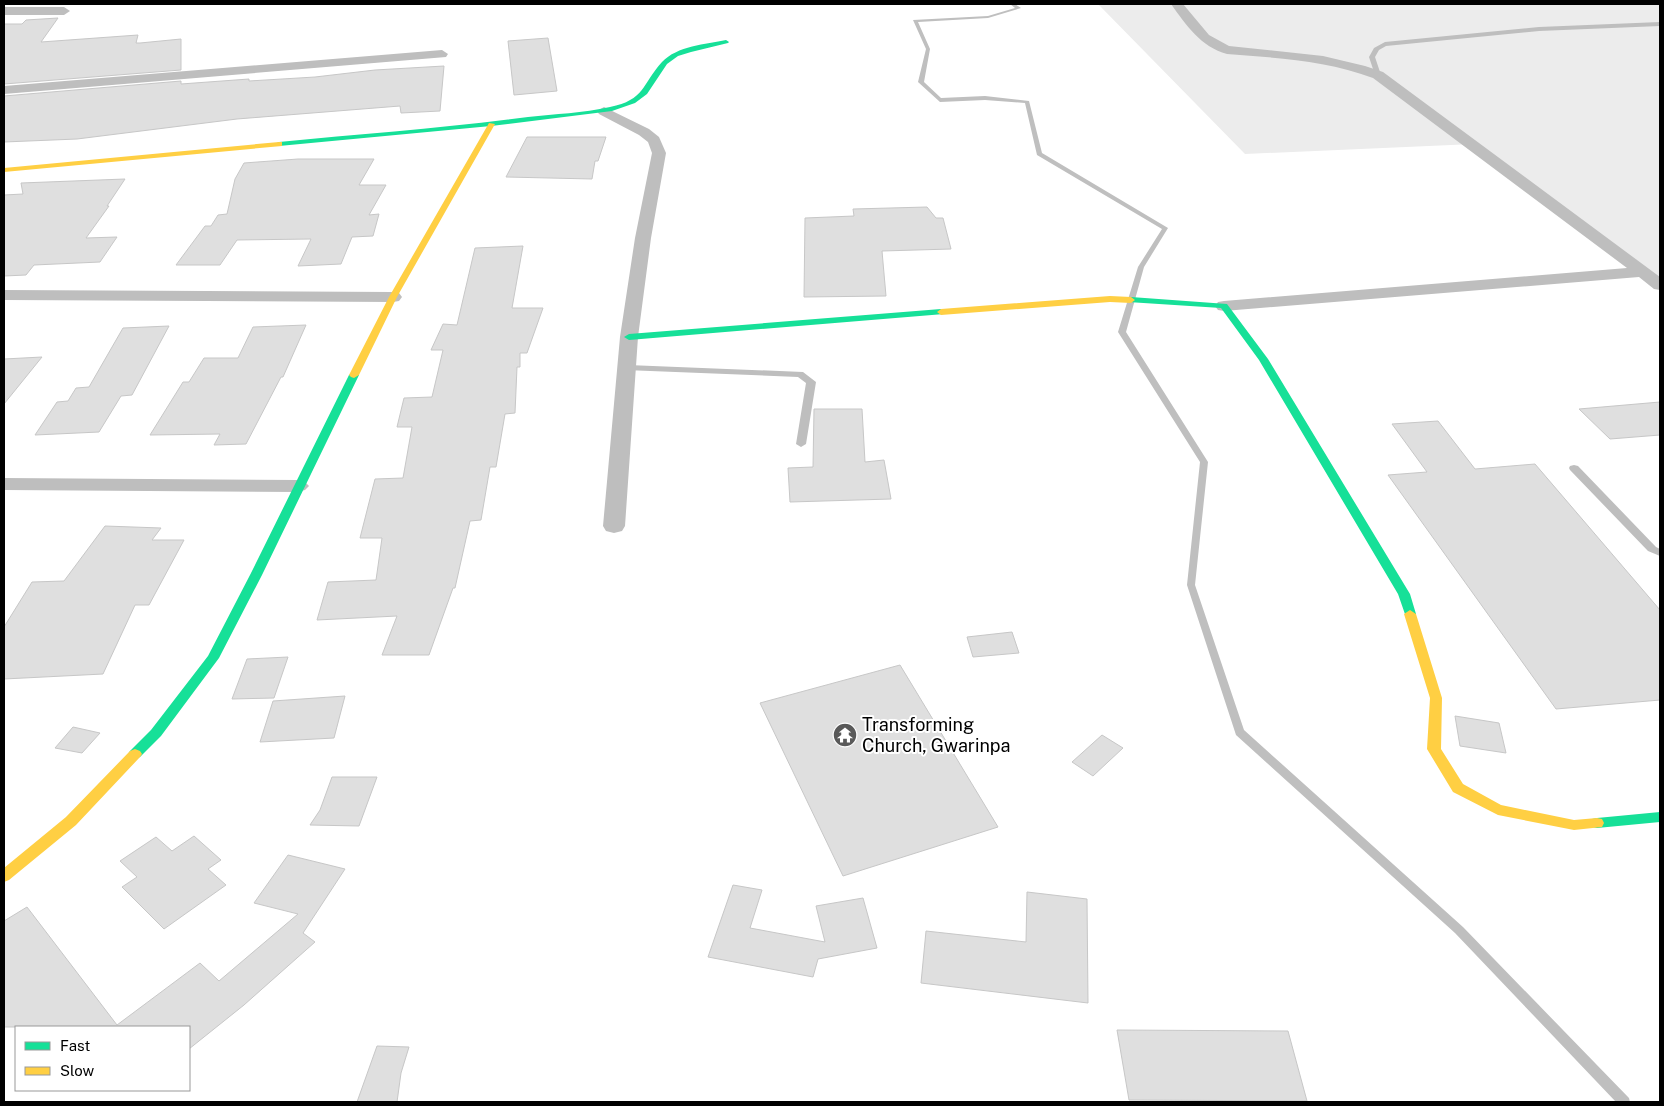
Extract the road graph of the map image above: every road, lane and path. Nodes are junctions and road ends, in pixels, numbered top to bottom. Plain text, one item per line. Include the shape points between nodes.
1 (1177, 4) edge
2 (4, 11) edge
3 (64, 11) dead end
4 (1660, 24) edge
5 (726, 42) dead end
6 (442, 54) dead end
7 (1378, 75) junction
8 (4, 90) edge
9 (604, 111) junction
10 (491, 124) junction
11 (4, 170) edge
12 (1643, 272) junction
13 (1660, 285) edge
14 (4, 295) edge
15 (393, 298) junction
16 (1224, 306) junction
17 (629, 337) junction
18 (628, 368) junction
19 (802, 444) dead end
20 (1574, 468) dead end
21 (4, 484) edge
22 (298, 486) junction
23 (614, 526) dead end
24 (1660, 553) edge
25 (1660, 817) edge
26 (4, 876) edge

1 - 7 street via 1208,42 1216,47 1322,60
2 - 3 street
4 - 7 lane via 1539,29 1385,44 1376,49 1372,57
5 - 9 street via 677,54 662,65 648,91 634,103
6 - 8 street
7 - 12 street
9 - 10 street
9 - 17 street via 644,132 654,140 659,153
10 - 11 street
10 - 15 street
12 - 13 street
12 - 16 street
14 - 15 street
15 - 22 street
16 - 17 street via 1110,299
16 - 25 street via 1263,359 1404,594 1436,698 1434,749 1458,788 1498,810 1574,825
17 - 18 street
18 - 19 lane via 800,374 811,382
18 - 23 street
20 - 24 lane via 1652,549
21 - 22 street
22 - 26 street via 213,658 156,733 72,821

